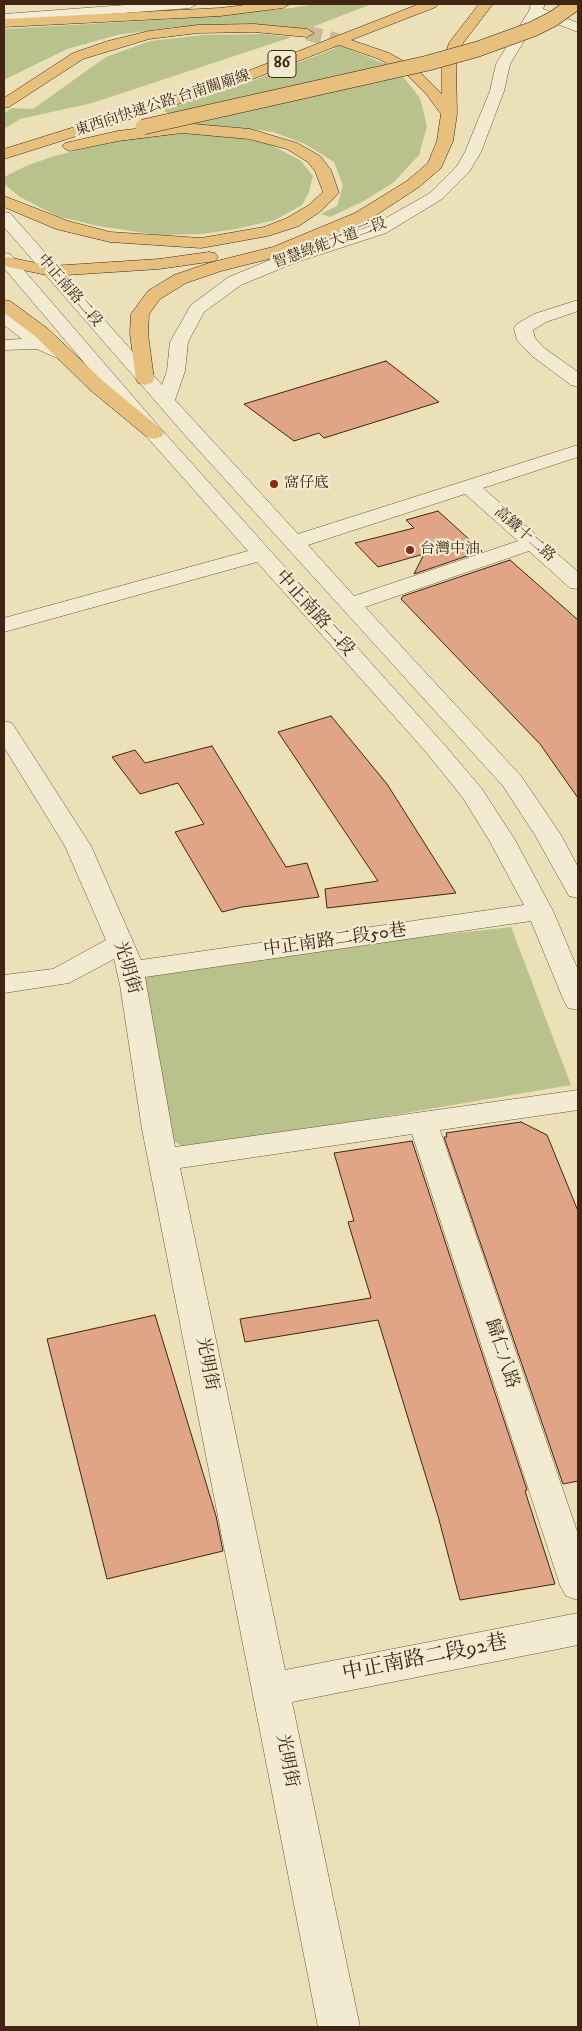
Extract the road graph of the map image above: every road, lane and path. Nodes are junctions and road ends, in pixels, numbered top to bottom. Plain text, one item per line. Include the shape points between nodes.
1 (190, 4) edge
2 (283, 4) edge
3 (407, 4) edge
4 (431, 4) edge
5 (486, 4) edge
6 (574, 4) edge
7 (537, 7) edge
8 (4, 18) edge
9 (4, 24) edge
10 (578, 28) edge
11 (307, 33) tunnel mouth
12 (344, 42) tunnel mouth
13 (4, 104) edge
14 (125, 112) junction
15 (449, 114) junction
16 (4, 145) edge
17 (70, 146) junction
18 (4, 154) edge
19 (4, 167) edge
20 (4, 201) edge
21 (4, 217) edge
22 (309, 237) junction
23 (6, 260) edge
24 (51, 271) junction
25 (4, 305) edge
26 (578, 305) edge
27 (578, 316) edge
28 (4, 317) edge
29 (40, 343) junction
30 (4, 345) edge
31 (64, 355) junction
32 (578, 366) edge
33 (145, 379) junction
34 (578, 381) edge
35 (165, 401) junction
36 (154, 433) junction
37 (578, 451) edge
38 (469, 487) junction
39 (295, 542) junction
40 (533, 543) junction
41 (261, 554) junction
42 (578, 583) edge
43 (351, 604) junction
44 (4, 625) edge
45 (4, 728) edge
46 (578, 890) edge
47 (540, 911) junction
48 (125, 957) junction
49 (4, 984) edge
50 (578, 1001) edge
51 (578, 1100) edge
52 (424, 1122) junction
53 (164, 1159) junction
54 (578, 1585) edge
55 (578, 1629) edge
56 (271, 1689) junction
57 (339, 2027) edge

1 - 8 street
2 - 9 highway via 220,12
3 - 14 highway, 東西向快速公路 台南關廟線 / 86
4 - 14 highway, 東西向快速公路 台南關廟線 / 86 via 264,70
5 - 15 highway via 456,43 449,65
6 - 17 highway, bridge via 533,29 478,49
7 - 10 street
7 - 35 street, 智慧綠能大道二段 via 503,64 497,91 463,169 436,196 380,228 235,281 197,309 179,342 176,372
11 - 13 highway via 254,28 198,29 131,39 78,56
12 - 15 highway via 384,56 411,71
14 - 16 highway, 東西向快速公路 台南關廟線 / 86
14 - 18 highway, 東西向快速公路 台南關廟線 / 86
15 - 22 highway via 446,141 435,165 413,184 361,217
17 - 19 highway
17 - 20 highway via 182,128 250,134 292,146 314,159 323,170 331,193 293,222 268,231 201,243 110,237 62,225
21 - 24 street, 中正南路二段
22 - 24 highway via 247,252 159,264
22 - 33 highway via 279,251 180,279 154,295 140,314 139,334
23 - 24 highway
23 - 36 street, 中正南路二段
24 - 33 street, 中正南路二段
25 - 31 highway via 41,332
26 - 34 street via 540,318 523,328 526,340 538,352
27 - 32 street via 553,325 544,334
28 - 29 street
29 - 30 street
29 - 31 street
31 - 36 highway
33 - 35 street, 中正南路二段
35 - 39 street, 中正南路二段
36 - 41 street, 中正南路二段
37 - 38 street
38 - 39 street
38 - 40 street, 高鐵十二路
39 - 43 street, 中正南路二段
40 - 42 street, 高鐵十二路
40 - 43 street
41 - 44 street
41 - 47 street, 中正南路二段 via 473,794
43 - 46 street, 中正南路二段 via 512,781 548,835
45 - 48 street, 光明街 via 78,846
47 - 48 street, 中正南路二段50巷
47 - 50 street, 中正南路二段
48 - 49 street via 59,977
48 - 53 street, 光明街
51 - 52 street
52 - 53 street
52 - 54 street, 歸仁八路
53 - 56 street, 光明街
55 - 56 street, 中正南路二段92巷
56 - 57 street, 光明街

